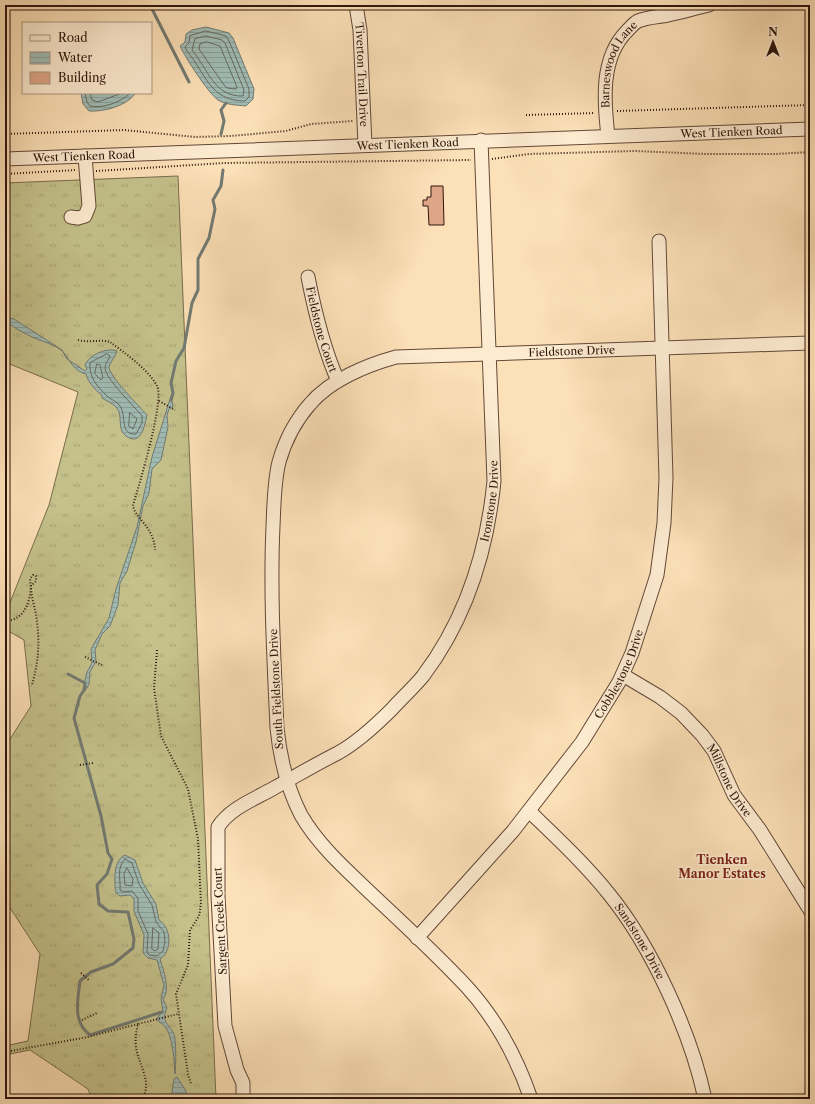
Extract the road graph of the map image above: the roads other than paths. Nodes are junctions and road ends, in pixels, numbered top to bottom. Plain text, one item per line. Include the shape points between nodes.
1 (356, 5) edge
2 (710, 5) edge
3 (810, 129) edge
4 (608, 136) junction
5 (481, 140) junction
6 (365, 145) junction
7 (85, 156) junction
8 (5, 159) edge
9 (71, 217) dead end
10 (660, 241) dead end
11 (308, 277) dead end
12 (810, 344) edge
13 (662, 348) junction
14 (491, 354) junction
15 (338, 381) junction
16 (623, 675) junction
17 (289, 780) junction
18 (529, 811) junction
19 (810, 910) edge
20 (417, 938) junction
21 (243, 1099) edge
22 (531, 1099) edge
23 (705, 1099) edge

1 - 6 street, Tiverton Trail Drive via 360,30
2 - 4 street, Barneswood Lane via 652,16 636,22 624,34 615,48 606,77 605,113
3 - 4 street, West Tienken Road
4 - 5 street, West Tienken Road
5 - 6 street, West Tienken Road
5 - 14 street, Ironstone Drive
6 - 7 street, West Tienken Road
7 - 8 street, West Tienken Road
7 - 9 street via 89,206 85,216
10 - 13 street, Cobblestone Drive
11 - 15 street, Fieldstone Court via 317,325
12 - 13 street, Fieldstone Drive
13 - 14 street, Fieldstone Drive
13 - 16 street, Cobblestone Drive via 666,478 664,522 657,575
14 - 15 street, Fieldstone Drive via 396,357 360,369
14 - 17 street, Ironstone Drive via 494,482 492,504 484,544 464,608 423,676 374,727 344,749
15 - 17 street, South Fieldstone Drive via 310,403 287,439 279,463 275,494 272,626 277,728 280,753
16 - 18 street, Cobblestone Drive via 582,742
16 - 19 street, Millstone Drive via 660,697 702,734 714,751 734,795
17 - 20 street, South Fieldstone Drive via 289,788 301,815 313,832 359,883
17 - 21 street, Sargent Creek Court via 223,818 218,827 218,896 225,1026 243,1083
18 - 20 street, Cobblestone Drive
18 - 23 street, Sandstone Drive via 575,855 610,894 641,941 674,1005 698,1067
20 - 22 street, South Fieldstone Drive via 468,988 499,1030 519,1066

